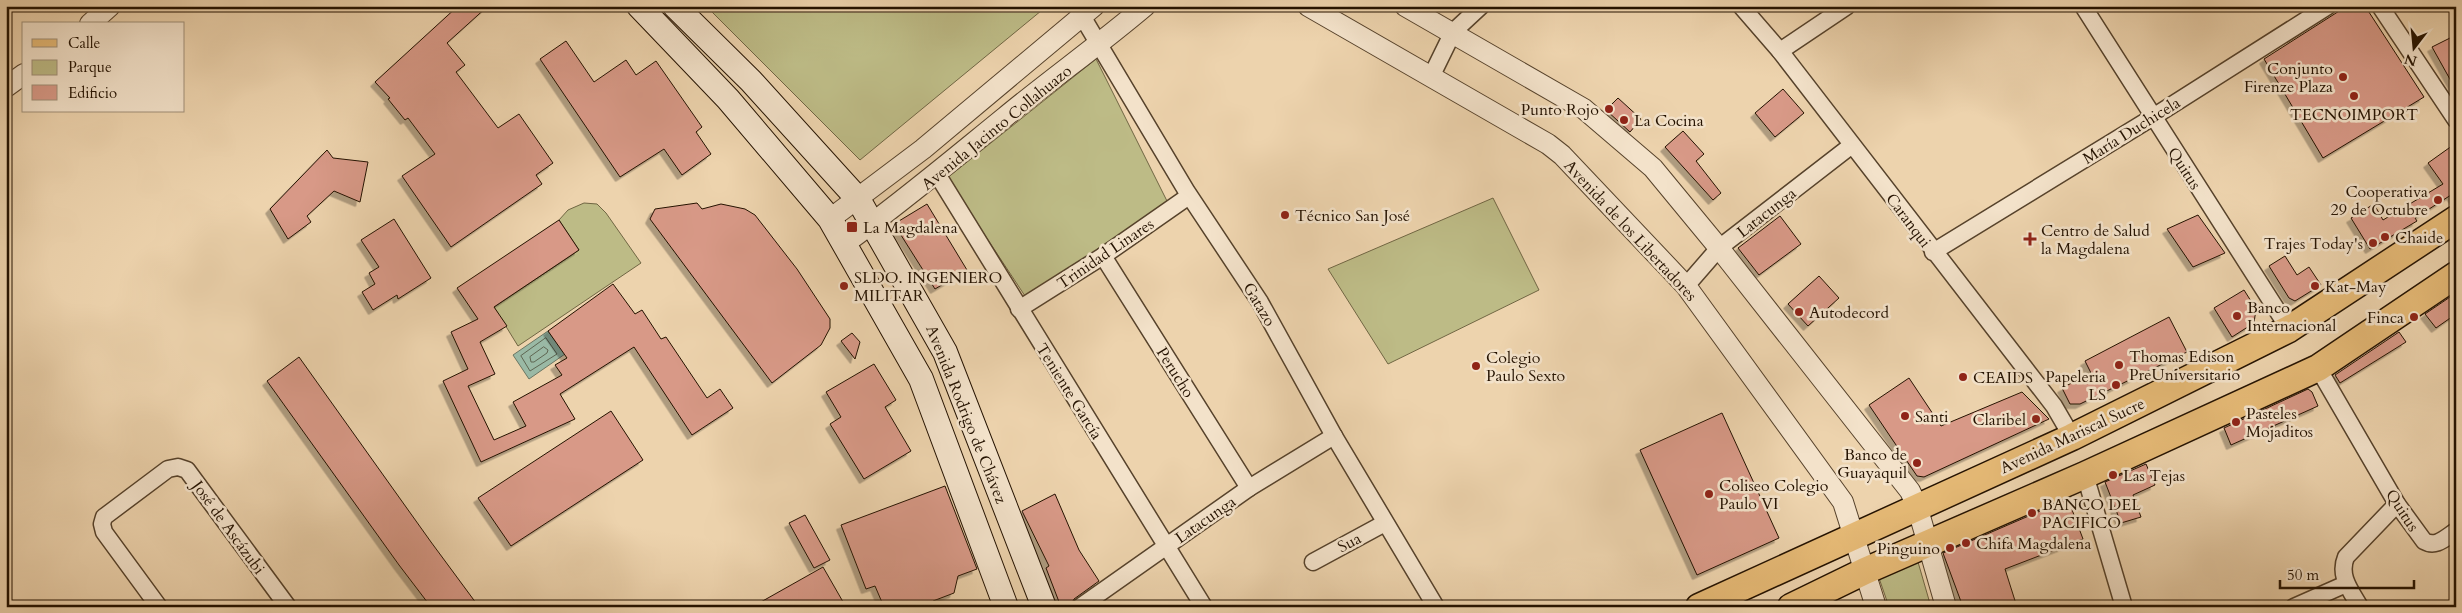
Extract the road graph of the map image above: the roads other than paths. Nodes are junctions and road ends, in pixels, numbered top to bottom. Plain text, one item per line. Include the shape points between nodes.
1 (110, 6) edge
2 (639, 6) edge
3 (675, 6) edge
4 (1145, 6) edge
5 (1308, 6) edge
6 (1405, 6) edge
7 (1481, 6) edge
8 (1741, 6) edge
9 (1847, 6) edge
10 (2083, 6) edge
11 (2328, 6) edge
12 (2380, 6) edge
13 (1084, 9) edge
14 (92, 22) edge
15 (1453, 32) junction
16 (1099, 45) junction
17 (1780, 51) junction
18 (22, 75) edge
19 (1431, 77) junction
20 (6, 87) edge
21 (2153, 117) junction
22 (2456, 120) edge
23 (1852, 145) junction
24 (937, 174) junction
25 (1189, 196) junction
26 (858, 199) junction
27 (830, 219) junction
28 (2456, 219) edge
29 (872, 224) junction
30 (844, 244) junction
31 (1719, 248) junction
32 (1933, 252) junction
33 (1103, 256) junction
34 (2456, 275) edge
35 (1686, 286) junction
36 (914, 295) junction
37 (1019, 309) junction
38 (884, 316) junction
39 (2289, 329) junction
40 (2318, 368) junction
41 (1334, 436) junction
42 (2072, 437) junction
43 (2085, 475) junction
44 (1249, 488) junction
45 (2397, 504) junction
46 (1917, 506) junction
47 (1385, 523) junction
48 (2456, 531) edge
49 (1854, 535) junction
50 (1927, 544) junction
51 (1166, 547) junction
52 (1313, 562) dead end
53 (1866, 571) junction
54 (2346, 584) junction
55 (156, 603) edge
56 (1435, 606) edge
57 (138, 607) edge
58 (288, 607) edge
59 (1006, 607) edge
60 (1044, 607) edge
61 (1080, 607) edge
62 (1204, 607) edge
63 (1699, 607) edge
64 (1791, 607) edge
65 (1876, 607) edge
66 (1946, 607) edge
67 (2124, 607) edge
68 (2294, 607) edge
69 (2360, 607) edge

1 - 14 street
2 - 27 main road, Avenida Rodrigo de Chávez via 728,99
3 - 26 main road, Avenida Rodrigo de Chávez via 751,81
4 - 16 street, Avenida Jacinto Collahuazo
5 - 19 street, Avenida de los Libertadores
6 - 15 street
7 - 15 street
8 - 17 street, Caranqui
9 - 17 street
10 - 21 street, Quitus
11 - 21 street, María Duchicela
12 - 22 street
13 - 16 street, Gatazo
13 - 26 street, Avenida Jacinto Collahuazo via 923,149
15 - 19 street
15 - 31 street via 1594,115 1653,168
16 - 24 street, Avenida Jacinto Collahuazo
16 - 25 street, Gatazo
17 - 23 street, Caranqui
18 - 20 street
19 - 35 street, Avenida de los Libertadores via 1562,155
21 - 32 street, María Duchicela
21 - 39 street, Quitus
23 - 31 street, Latacunga
23 - 32 street, Caranqui
24 - 29 street, Avenida Jacinto Collahuazo
24 - 37 street, Teniente García
25 - 33 street, Trinidad Linares
25 - 41 street, Gatazo via 1260,302
26 - 27 street, Avenida Jacinto Collahuazo
26 - 29 main road, Avenida Rodrigo de Chávez
27 - 30 main road, Avenida Rodrigo de Chávez
28 - 39 main road, Avenida Mariscal Sucre
29 - 30 street, Avenida Jacinto Collahuazo
29 - 36 main road, Avenida Rodrigo de Chávez
30 - 38 main road, Avenida Rodrigo de Chávez
31 - 35 street, Latacunga
31 - 46 street via 1910,491
32 - 42 street, Caranqui via 2054,406
33 - 37 street, Trinidad Linares
33 - 44 street, Perucho
34 - 40 main road
35 - 49 street, Avenida de los Libertadores via 1843,502
36 - 38 main road
36 - 60 main road, Avenida Rodrigo de Chávez via 945,352
37 - 51 street, Teniente García
38 - 59 main road, Avenida Rodrigo de Chávez via 921,379
39 - 42 main road, Avenida Mariscal Sucre
40 - 43 main road
40 - 45 street, Quitus
41 - 44 street, Latacunga
41 - 47 street, Gatazo
42 - 46 main road, Avenida Mariscal Sucre
43 - 50 main road
43 - 67 street
44 - 51 street, Latacunga
45 - 48 street, Quitus via 2430,545
45 - 54 street via 2346,557 2342,567
46 - 49 main road, Avenida Mariscal Sucre
46 - 50 street
47 - 52 street, Sua
47 - 56 street, Gatazo
49 - 53 street, Avenida de los Libertadores
49 - 63 main road, Avenida Mariscal Sucre
50 - 53 main road
50 - 66 street
51 - 61 street, Latacunga
51 - 62 street, Teniente García
53 - 64 main road
53 - 65 street, Avenida de los Libertadores
54 - 68 street
54 - 69 street
55 - 57 street
55 - 58 street, José de Ascázubi via 104,532 102,524 104,517 168,469 178,467 187,470

